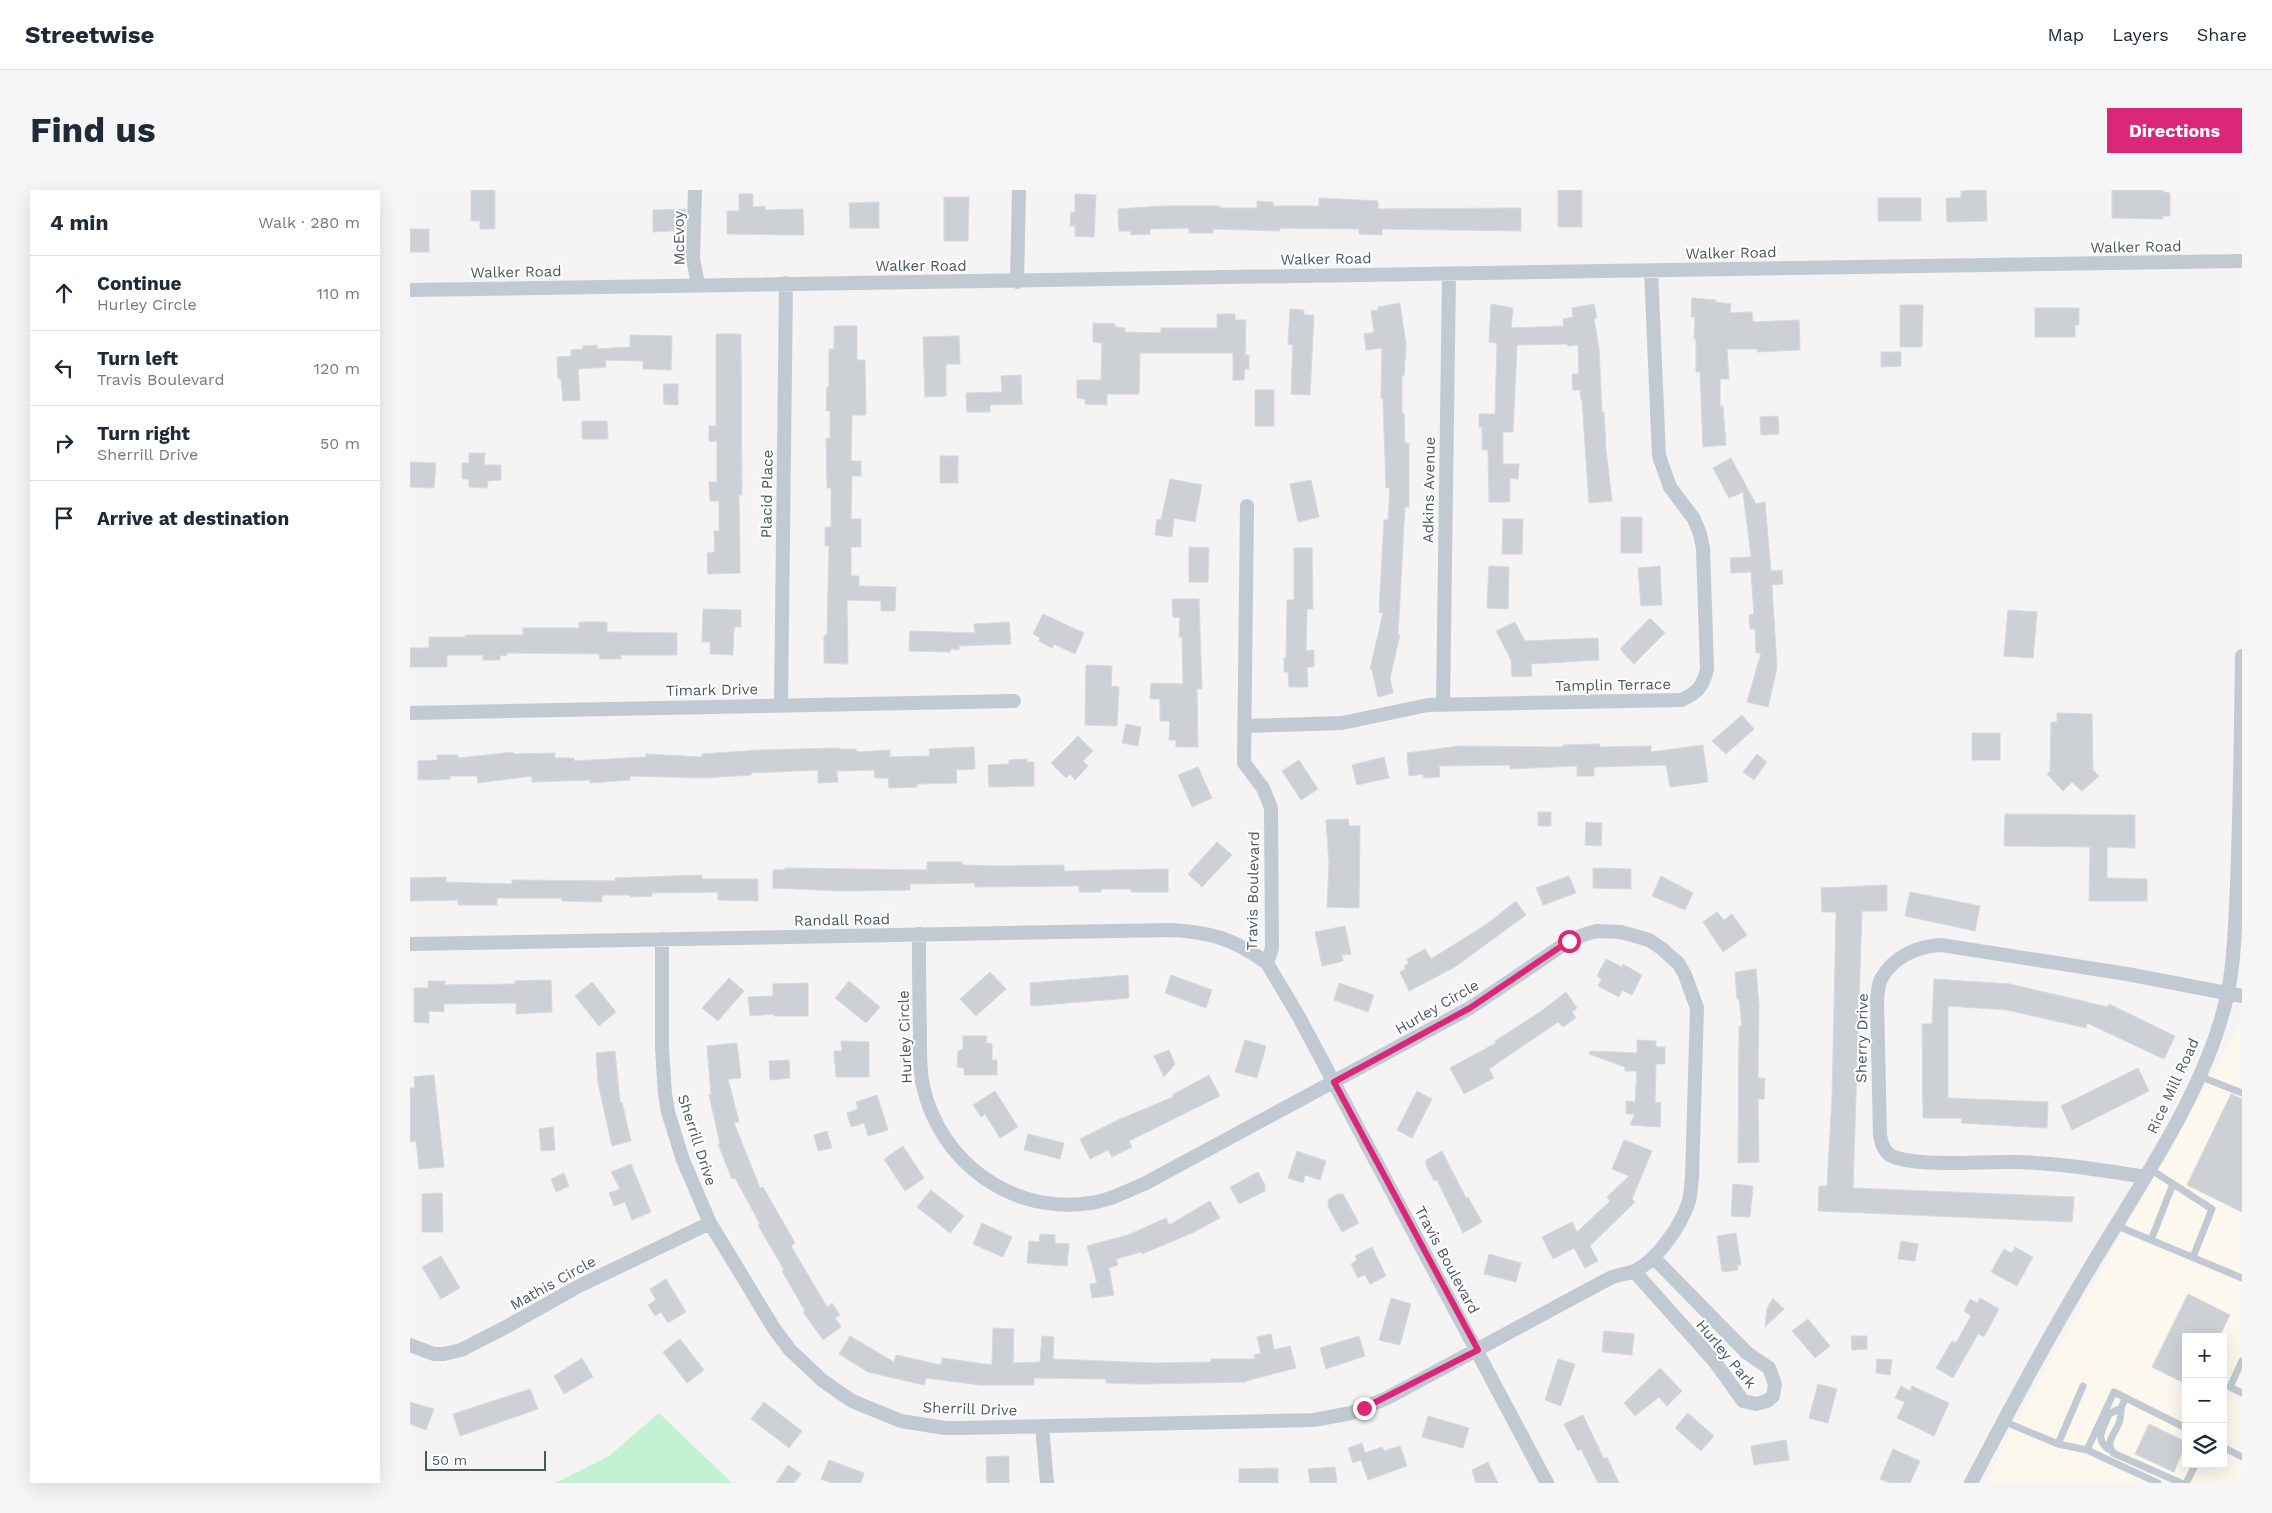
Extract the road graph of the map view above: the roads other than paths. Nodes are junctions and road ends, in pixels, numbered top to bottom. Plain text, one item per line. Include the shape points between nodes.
1 (694, 190) edge
2 (1019, 190) edge
3 (2242, 261) edge
4 (1651, 270) junction
5 (1449, 275) junction
6 (1017, 282) junction
7 (786, 283) junction
8 (698, 285) junction
9 (410, 290) edge
10 (1247, 506) dead end
11 (2242, 656) edge
12 (1014, 701) dead end
13 (781, 705) junction
14 (1443, 705) junction
15 (410, 713) edge
16 (1244, 726) junction
17 (919, 934) junction
18 (662, 939) junction
19 (410, 944) edge
20 (1267, 963) junction
21 (2228, 992) junction
22 (2242, 996) edge
23 (2199, 1076) junction
24 (1334, 1082) junction
25 (2242, 1093) edge
26 (2147, 1173) junction
27 (2173, 1184) junction
28 (710, 1223) junction
29 (2115, 1225) junction
30 (2151, 1240) junction
31 (1653, 1257) junction
32 (2193, 1257) junction
33 (1634, 1271) junction
34 (2242, 1278) edge
35 (410, 1345) edge
36 (1478, 1350) junction
37 (2242, 1361) edge
38 (2083, 1386) dead end
39 (2242, 1393) edge
40 (2126, 1398) junction
41 (2119, 1409) junction
42 (2003, 1421) junction
43 (1042, 1426) junction
44 (2182, 1426) edge
45 (2058, 1444) junction
46 (2227, 1449) edge
47 (2087, 1450) junction
48 (2113, 1452) junction
49 (2242, 1457) edge
50 (2194, 1468) edge
51 (1047, 1483) edge
52 (1547, 1483) edge
53 (1972, 1483) edge
54 (2158, 1483) edge
55 (2181, 1483) edge
56 (2186, 1483) edge

1 - 8 street, McEvoy via 693,258
2 - 6 street
3 - 4 street, Walker Road
4 - 5 street, Walker Road
4 - 14 street, Tamplin Terrace via 1659,456 1670,487 1683,501 1700,534 1707,631 1704,684 1681,700
5 - 6 street, Walker Road
5 - 14 street, Adkins Avenue
6 - 7 street, Walker Road
7 - 8 street, Walker Road
7 - 13 street, Placid Place
8 - 9 street, Walker Road
10 - 16 street, Travis Boulevard
11 - 21 street, Rice Mill Road via 2239,830
12 - 13 street, Timark Drive
13 - 15 street, Timark Drive
14 - 16 street, Tamplin Terrace via 1428,705 1342,723
16 - 20 street, Travis Boulevard via 1244,763 1262,788 1271,808 1272,948
17 - 18 street, Randall Road
17 - 20 street, Randall Road via 1200,932 1237,943
17 - 24 street, Hurley Circle via 920,1067 927,1102 938,1128 954,1152 986,1181 1003,1191 1052,1203 1089,1204 1109,1199 1144,1184
18 - 19 street, Randall Road
18 - 28 street, Sherrill Drive via 660,983 665,1094 684,1160
20 - 24 street, Travis Boulevard
21 - 22 street, Sherry Drive
21 - 23 street, Rice Mill Road
21 - 26 street, Sherry Drive via 1941,945 1923,946 1908,953 1880,980 1877,999 1880,1135 1883,1149 1895,1158 1915,1162 2016,1162
23 - 25 lane
23 - 26 street, Rice Mill Road
24 - 31 street, Hurley Circle via 1470,1008 1569,941 1597,931 1621,932 1649,940 1679,964 1697,1008 1689,1200 1679,1223
24 - 36 street, Travis Boulevard
26 - 27 lane
26 - 29 street, Rice Mill Road
27 - 30 lane
27 - 32 lane via 2212,1209
28 - 35 street, Mathis Circle via 603,1274 461,1350 434,1354
28 - 43 street, Sherrill Drive via 790,1350 823,1381 852,1400 884,1415 945,1428
29 - 30 lane
29 - 42 street, Rice Mill Road
30 - 32 lane
31 - 33 street, Hurley Circle
31 - 33 street, Hurley Park via 1747,1353 1769,1368 1775,1384 1773,1396 1767,1401 1756,1404 1743,1401 1715,1362
32 - 34 lane
33 - 36 street, Hurley Circle via 1610,1278
36 - 43 street, Sherrill Drive via 1387,1398 1333,1417 1279,1422
36 - 52 street, Travis Boulevard
37 - 39 lane via 2230,1387
38 - 45 lane
40 - 41 lane
40 - 44 lane
40 - 47 lane via 2114,1392
41 - 48 lane via 2120,1420 2109,1442
41 - 48 lane via 2109,1414 2100,1441
42 - 45 lane
42 - 53 street, Rice Mill Road
43 - 51 street
45 - 47 lane
46 - 49 lane
47 - 54 lane
48 - 55 lane
50 - 56 lane

